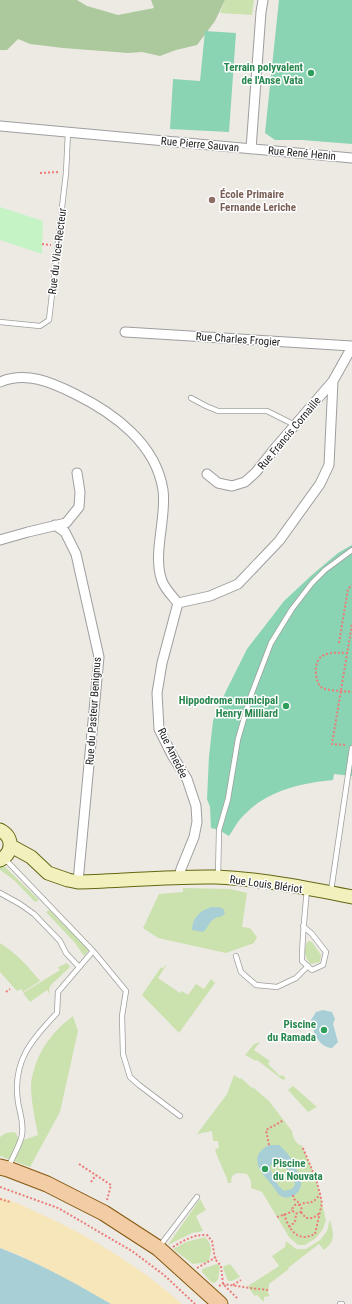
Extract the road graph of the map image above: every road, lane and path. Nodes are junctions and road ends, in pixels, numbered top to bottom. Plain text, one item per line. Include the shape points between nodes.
1 (263, 0) edge
2 (0, 126) edge
3 (68, 132) junction
4 (251, 149) junction
5 (352, 158) edge
6 (40, 173) dead end
7 (66, 173) junction
8 (0, 322) edge
9 (125, 332) dead end
10 (352, 347) edge
11 (333, 381) junction
12 (0, 382) edge
13 (191, 398) dead end
14 (295, 426) junction
15 (77, 473) dead end
16 (207, 474) dead end
17 (55, 525) junction
18 (0, 540) edge
19 (352, 550) edge
20 (352, 585) edge
21 (178, 603) junction
22 (352, 624) edge
23 (339, 643) dead end
24 (348, 653) junction
25 (341, 690) junction
26 (352, 692) edge
27 (350, 747) edge
28 (0, 829) edge
29 (5, 855) edge
30 (179, 877) junction
31 (218, 877) junction
32 (78, 882) junction
33 (308, 889) junction
34 (0, 893) edge
35 (331, 893) junction
36 (352, 897) edge
37 (303, 926) junction
38 (93, 951) junction
39 (236, 956) dead end
40 (308, 966) junction
41 (79, 967) junction
42 (10, 989) dead end
43 (6, 992) dead end
44 (180, 1116) dead end
45 (284, 1120) dead end
46 (269, 1145) dead end
47 (302, 1146) dead end
48 (79, 1164) dead end
49 (4, 1168) edge
50 (96, 1175) junction
51 (91, 1182) dead end
52 (0, 1187) edge
53 (320, 1194) junction
54 (293, 1195) dead end
55 (197, 1197) dead end
56 (0, 1199) edge
57 (10, 1202) dead end
58 (105, 1204) dead end
59 (298, 1205) junction
60 (292, 1210) junction
61 (301, 1212) junction
62 (320, 1213) junction
63 (284, 1214) junction
64 (296, 1214) junction
65 (277, 1217) dead end
66 (289, 1227) junction
67 (164, 1249) junction
68 (218, 1256) dead end
69 (215, 1258) junction
70 (194, 1269) dead end
71 (242, 1280) dead end
72 (223, 1284) junction
73 (232, 1285) junction
74 (216, 1287) dead end
75 (268, 1290) dead end
76 (237, 1298) dead end
77 (196, 1304) edge
78 (220, 1304) edge

1 - 4 street, Rue Pierre Sauvan
2 - 3 street, Rue Pierre Sauvan
3 - 4 street, Rue Pierre Sauvan
3 - 7 lane, Rue du Vice-Recteur
4 - 5 street, Rue René Henin
6 - 7 path
7 - 8 lane, Rue du Vice-Recteur via 49,320 40,326
9 - 10 street, Rue Charles Frogier
10 - 11 street, Rue Francis Cornaille
11 - 14 street, Rue Francis Cornaille
11 - 21 street via 329,465 320,484 279,541 238,584 210,596
12 - 21 street via 20,376 43,380 94,403 135,435 158,469 163,491 160,543 162,582
13 - 14 lane via 218,411 267,410
14 - 16 street, Rue Francis Cornaille via 245,482 232,486 218,483
15 - 17 street via 79,507 66,523
17 - 18 street
17 - 32 street, Rue du Pasteur Benignus via 65,532 76,554 98,657
19 - 31 lane via 312,583 300,597 271,643 238,739 228,799 219,830
20 - 23 path via 348,589
21 - 30 street, Rue Amedée via 157,693 159,729 187,780 196,806 194,837
22 - 24 path
24 - 25 path
24 - 25 path via 326,654 320,658 316,667 317,681 321,687
25 - 26 path
25 - 27 path via 332,744
27 - 35 lane
28 - 29 street via 8,837
29 - 32 street, Rue Louis Blériot via 27,855 48,873
29 - 38 lane
30 - 31 street, Rue Louis Blériot
30 - 32 street, Rue Louis Blériot
31 - 33 street, Rue Louis Blériot
33 - 35 street, Rue Louis Blériot
33 - 37 lane
34 - 41 lane via 34,914
35 - 36 street, Rue Louis Blériot
37 - 40 lane via 302,961
37 - 40 lane via 326,952 323,965 312,970
38 - 41 lane
38 - 44 lane via 126,990 122,1016 123,1054 130,1077
39 - 40 lane via 241,972 256,985 277,987 296,978
41 - 49 lane via 58,992 57,1013 42,1028 22,1058 17,1084 23,1120 22,1137
42 - 43 path
45 - 46 path via 266,1130
47 - 53 path
48 - 50 path
49 - 67 main road via 47,1184 104,1213
50 - 51 path
50 - 58 path via 111,1185
52 - 77 path via 58,1208 132,1251
53 - 59 path via 310,1203
53 - 62 path
54 - 59 path
55 - 67 lane
56 - 57 path
59 - 60 path
59 - 61 path via 302,1208
60 - 63 path
60 - 64 path
61 - 62 path via 306,1218 313,1218
61 - 64 path
62 - 66 path via 315,1234 298,1236
63 - 65 path
63 - 66 path
64 - 66 path via 295,1222
67 - 69 path via 198,1235 208,1235 212,1241
67 - 78 main road
68 - 69 path
69 - 70 path
69 - 72 path via 221,1266
71 - 73 path
72 - 73 path
72 - 74 path
72 - 76 path
73 - 75 path

